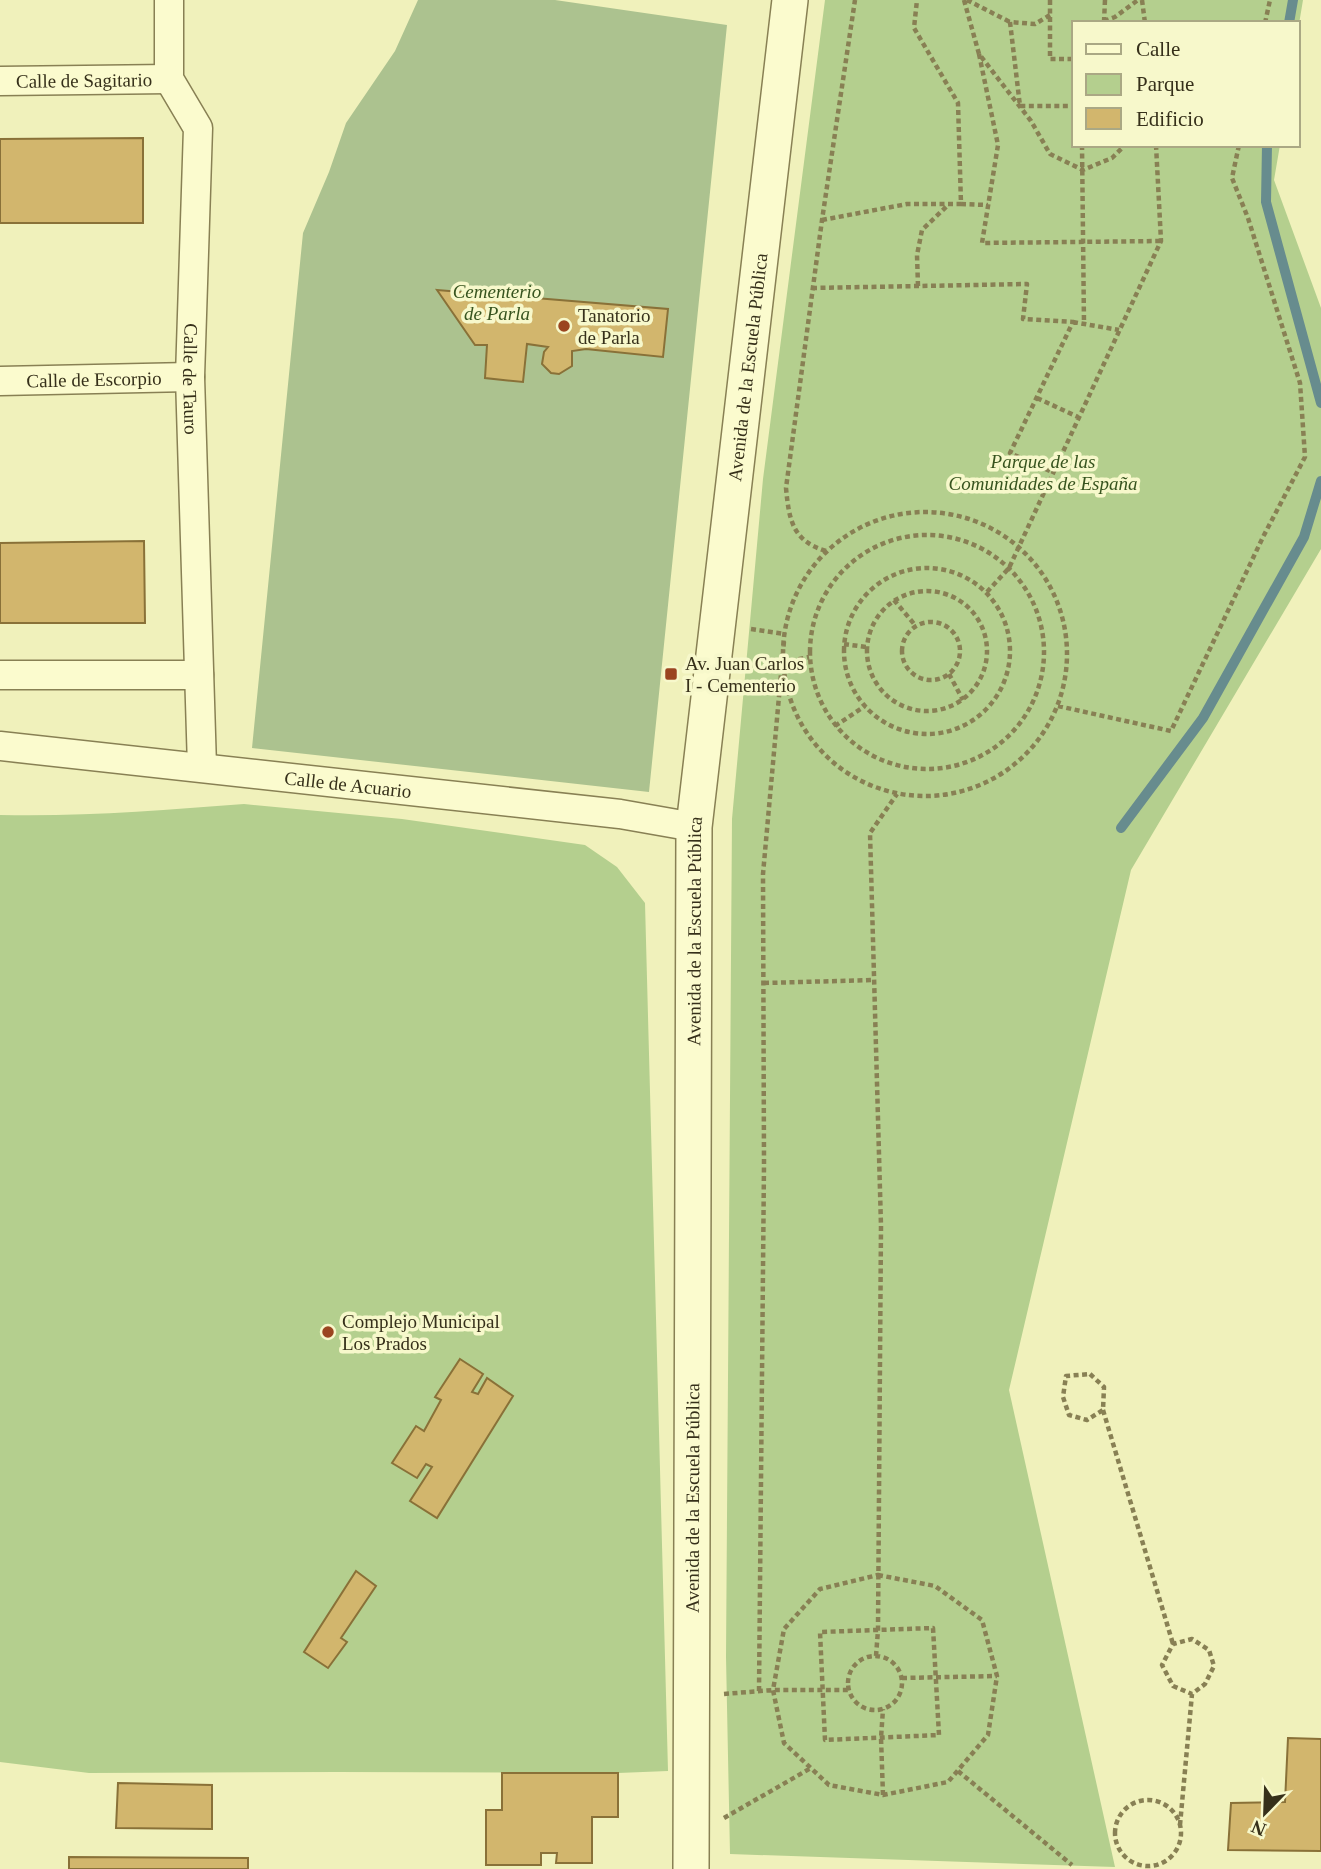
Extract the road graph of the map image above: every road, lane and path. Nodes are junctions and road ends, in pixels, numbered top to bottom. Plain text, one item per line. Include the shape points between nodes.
1 (169, 0) edge
2 (790, 0) edge
3 (855, 0) edge
4 (917, 0) edge
5 (965, 0) edge
6 (1050, 0) edge
7 (1105, 0) edge
8 (1140, 0) edge
9 (1270, 0) edge
10 (1050, 15) junction
11 (1104, 21) edge
12 (1106, 21) edge
13 (1145, 21) edge
14 (1265, 21) edge
15 (1010, 22) junction
16 (979, 54) junction
17 (1072, 59) edge
18 (169, 79) junction
19 (0, 81) edge
20 (1020, 106) junction
21 (1072, 106) edge
22 (1082, 147) edge
23 (1123, 147) edge
24 (1156, 147) edge
25 (1239, 147) edge
26 (1083, 170) junction
27 (949, 204) junction
28 (961, 204) junction
29 (988, 205) junction
30 (822, 220) junction
31 (1161, 241) junction
32 (1083, 242) junction
33 (918, 286) junction
34 (812, 288) junction
35 (1073, 322) junction
36 (1084, 324) junction
37 (1119, 330) junction
38 (190, 377) junction
39 (0, 381) edge
40 (1037, 398) junction
41 (1078, 416) junction
42 (1052, 472) junction
43 (1017, 546) junction
44 (826, 551) junction
45 (1009, 568) junction
46 (987, 592) junction
47 (894, 600) junction
48 (915, 625) junction
49 (745, 628) dead end
50 (785, 634) junction
51 (784, 641) junction
52 (844, 644) junction
53 (866, 647) junction
54 (809, 657) junction
55 (782, 663) junction
56 (949, 674) junction
57 (0, 675) edge
58 (199, 675) junction
59 (963, 700) junction
60 (865, 706) junction
61 (1058, 706) junction
62 (835, 726) junction
63 (0, 746) edge
64 (202, 767) junction
65 (897, 794) junction
66 (694, 827) junction
67 (874, 980) junction
68 (764, 983) junction
69 (1103, 1410) junction
70 (878, 1575) junction
71 (878, 1630) junction
72 (1173, 1644) junction
73 (876, 1656) junction
74 (997, 1675) junction
75 (936, 1677) junction
76 (902, 1678) junction
77 (823, 1689) junction
78 (773, 1690) junction
79 (849, 1690) junction
80 (759, 1691) junction
81 (1192, 1694) junction
82 (723, 1707) dead end
83 (883, 1709) junction
84 (881, 1738) junction
85 (811, 1768) junction
86 (958, 1771) junction
87 (883, 1795) junction
88 (723, 1805) dead end
89 (723, 1818) junction
90 (1180, 1825) junction
91 (723, 1828) dead end
92 (1072, 1865) dead end
93 (691, 1869) edge

1 - 18 street
2 - 66 street, Avenida de la Escuela Pública
3 - 30 path
4 - 28 path via 914,28 958,103
5 - 15 path
5 - 16 path
6 - 10 path
7 - 11 path
8 - 12 path
8 - 13 path
9 - 14 path
10 - 15 path via 1035,24
10 - 17 path via 1050,59
15 - 20 path
16 - 20 path
16 - 29 path via 998,145
18 - 19 street, Calle de Sagitario
18 - 38 street, Calle de Tauro via 198,128
20 - 21 path
20 - 26 path via 1049,154
22 - 26 path
23 - 26 path via 1112,159
24 - 31 path
25 - 61 path via 1232,178 1300,383 1305,457 1171,731
26 - 32 path
27 - 28 path
27 - 30 path via 907,204
27 - 33 path via 922,230
28 - 29 path
29 - 32 path via 982,243
30 - 34 path
31 - 32 path
31 - 37 path
32 - 36 path
33 - 34 path
33 - 35 path via 1027,284 1023,319
34 - 44 path via 786,488 789,521 810,546
35 - 36 path
35 - 40 path
36 - 37 path
37 - 41 path
38 - 39 street, Calle de Escorpio
38 - 58 street, Calle de Tauro
40 - 41 path
40 - 42 path via 1010,453
41 - 42 path
42 - 43 path
43 - 44 path via 972,520 921,512 870,522
43 - 45 path
43 - 61 path via 1046,579 1063,619 1068,663
44 - 50 path via 801,583 785,622
45 - 46 path
45 - 54 path via 976,545 937,535 897,538 861,555 832,582 814,618
45 - 62 path via 1032,598 1044,635 1044,673 1031,709 1007,739 975,760 925,769 900,767 864,752
46 - 52 path via 965,576 939,568 912,569 886,578 865,595 850,617
46 - 60 path via 1005,620 1011,652 1004,685 985,711 957,729 924,734 892,726
47 - 48 path
47 - 53 path via 880,612
47 - 59 path via 915,591 939,591 961,600 977,616 987,638 988,661 979,683
48 - 56 path via 944,624 955,634 958,662
48 - 56 path via 904,637 901,652 906,667 918,678 934,680
49 - 50 path
50 - 51 path
51 - 55 path
51 - 68 path via 763,874
52 - 53 path
52 - 60 path via 848,677
53 - 59 path via 877,684 907,708 926,712
54 - 55 path
54 - 62 path via 817,694
55 - 65 path via 793,709 817,748 853,778
56 - 59 path
57 - 58 street
58 - 64 street, Calle de Tauro
60 - 62 path
61 - 65 path via 1033,748 994,780 947,796
63 - 64 street, Calle de Acuario
64 - 66 street, Calle de Acuario via 620,814
65 - 67 path via 870,833
66 - 93 street, Avenida de la Escuela Pública
67 - 68 path
67 - 70 path via 881,1226
68 - 80 path
69 - 69 path via 1104,1387 1090,1374 1066,1376 1063,1397 1069,1415 1087,1420
69 - 72 path
70 - 71 path
70 - 74 path via 935,1586 982,1620
70 - 78 path via 820,1589 784,1629
71 - 73 path
71 - 75 path via 933,1628
71 - 77 path via 820,1632
72 - 81 path via 1161,1665 1173,1686
72 - 81 path via 1192,1639 1209,1650 1214,1666 1205,1684
73 - 76 path via 892,1662
73 - 79 path via 866,1657 851,1669
74 - 75 path
74 - 86 path via 988,1735
75 - 76 path
75 - 84 path via 939,1735
76 - 83 path via 898,1698
77 - 78 path
77 - 79 path
77 - 84 path via 825,1740
78 - 80 path
78 - 85 path via 784,1743
79 - 83 path via 859,1705
80 - 82 path via 723,1693
81 - 90 path
83 - 84 path
84 - 87 path
85 - 87 path via 829,1785
85 - 89 path
86 - 87 path via 948,1782
86 - 92 path
88 - 89 path
89 - 91 path
90 - 90 path via 1167,1807 1137,1802 1119,1816 1117,1844 1131,1861 1142,1866 1160,1864 1176,1849

